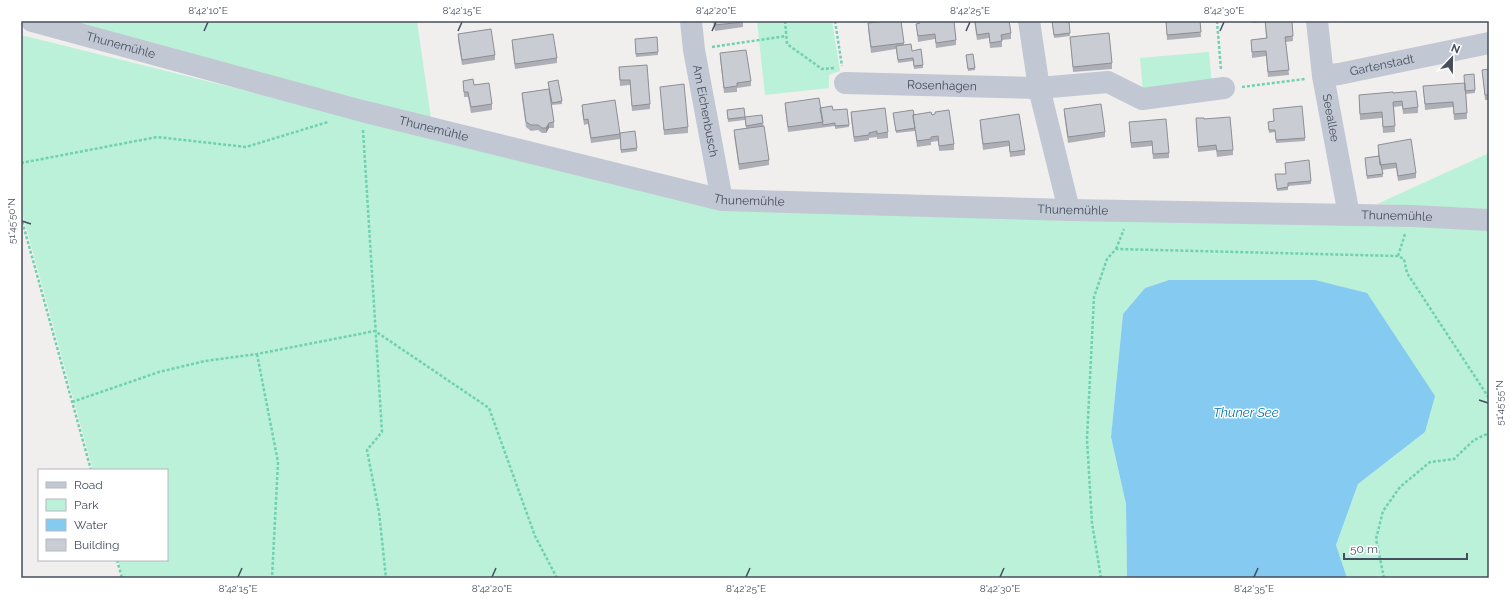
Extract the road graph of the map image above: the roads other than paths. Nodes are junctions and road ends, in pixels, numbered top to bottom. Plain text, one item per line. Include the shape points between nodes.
1 (32, 21) edge
2 (691, 21) edge
3 (1029, 21) edge
4 (1317, 21) edge
5 (1489, 43) edge
6 (844, 75) road end
7 (1322, 76) junction
8 (1039, 88) junction
9 (1224, 88) road end
10 (722, 200) junction
11 (1069, 210) junction
12 (1349, 215) junction
13 (1489, 220) edge

1 - 10 street, Thunemühle via 362,111
2 - 10 street, Am Eichenbusch
3 - 8 street
4 - 7 street, Seeallee
5 - 7 street, Gartenstadt
6 - 8 street, Rosenhagen
7 - 12 street, Seeallee
8 - 9 street, Rosenhagen via 1108,82 1142,99
8 - 11 street
10 - 11 street, Thunemühle
11 - 12 street, Thunemühle
12 - 13 street, Thunemühle

